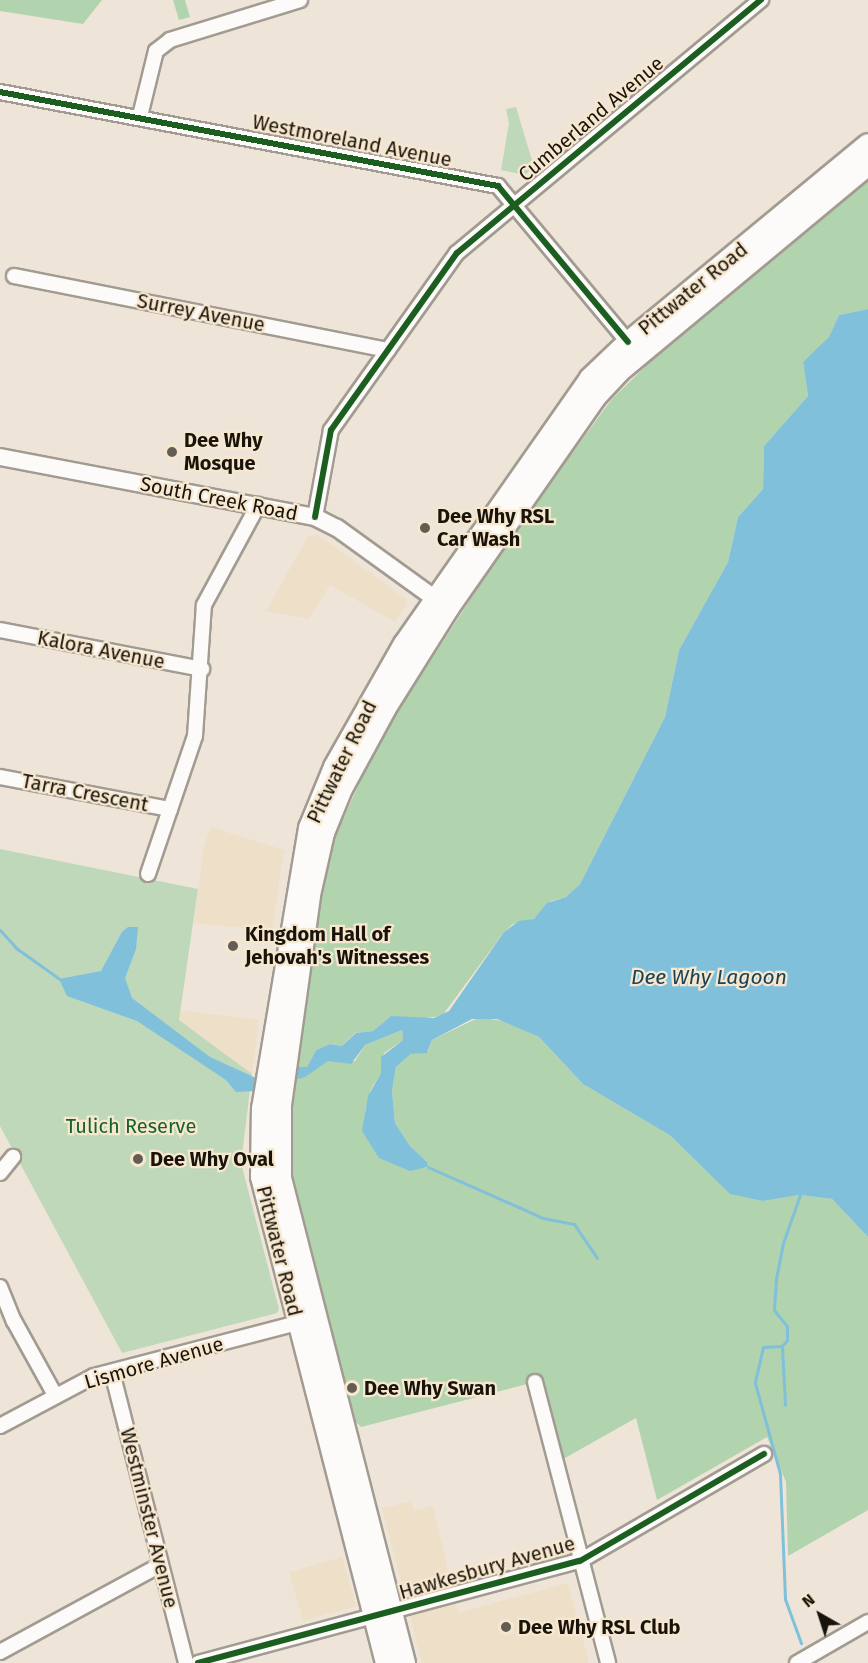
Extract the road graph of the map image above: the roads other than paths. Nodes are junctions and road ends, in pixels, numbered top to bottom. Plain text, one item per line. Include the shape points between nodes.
1 (300, 0) edge
2 (761, 0) edge
3 (0, 92) edge
4 (140, 116) junction
5 (868, 144) edge
6 (868, 165) edge
7 (515, 204) junction
8 (14, 276) dead end
9 (628, 342) junction
10 (387, 350) junction
11 (0, 457) edge
12 (258, 505) junction
13 (315, 517) junction
14 (441, 603) junction
15 (0, 630) edge
16 (202, 669) junction
17 (0, 777) edge
18 (170, 809) junction
19 (148, 874) dead end
20 (13, 1157) dead end
21 (0, 1173) edge
22 (0, 1287) edge
23 (307, 1321) junction
24 (112, 1372) junction
25 (535, 1382) dead end
26 (55, 1395) junction
27 (0, 1426) edge
28 (764, 1454) dead end
29 (580, 1561) junction
30 (160, 1564) junction
31 (383, 1614) junction
32 (868, 1622) edge
33 (0, 1652) edge
34 (186, 1663) edge
35 (198, 1663) edge
36 (386, 1663) edge
37 (405, 1663) edge
38 (608, 1663) edge
39 (797, 1663) edge

1 - 4 street via 170,40 156,51
2 - 7 street, Cumberland Avenue
3 - 4 street, Westmoreland Avenue
4 - 7 street, Westmoreland Avenue via 498,186
5 - 9 highway, Pittwater Road
6 - 14 highway, Pittwater Road via 603,390
7 - 9 street, Westmoreland Avenue
7 - 10 street, Cumberland Avenue via 457,253
8 - 10 street, Surrey Avenue
9 - 14 highway, Pittwater Road via 576,396
10 - 13 street, Cumberland Avenue via 331,430
11 - 12 main road, South Creek Road
12 - 13 main road, South Creek Road
12 - 16 street via 204,605
13 - 14 main road, South Creek Road via 337,528
14 - 23 highway, Pittwater Road via 342,789 324,833 277,1070 272,1107
15 - 16 street, Kalora Avenue
16 - 18 street via 195,736
17 - 18 street, Tarra Crescent
18 - 19 street
20 - 21 street
22 - 26 street
23 - 24 street, Lismore Avenue
23 - 31 highway, Pittwater Road
24 - 26 street, Lismore Avenue via 94,1376
24 - 30 street, Westminster Avenue
25 - 29 street
26 - 27 street, Lismore Avenue
28 - 29 street, Hawkesbury Avenue
29 - 31 street, Hawkesbury Avenue
29 - 38 street
30 - 33 street
30 - 34 street, Westminster Avenue
31 - 35 street, Hawkesbury Avenue
31 - 36 highway, Pittwater Road
31 - 37 highway, Pittwater Road
32 - 39 street

